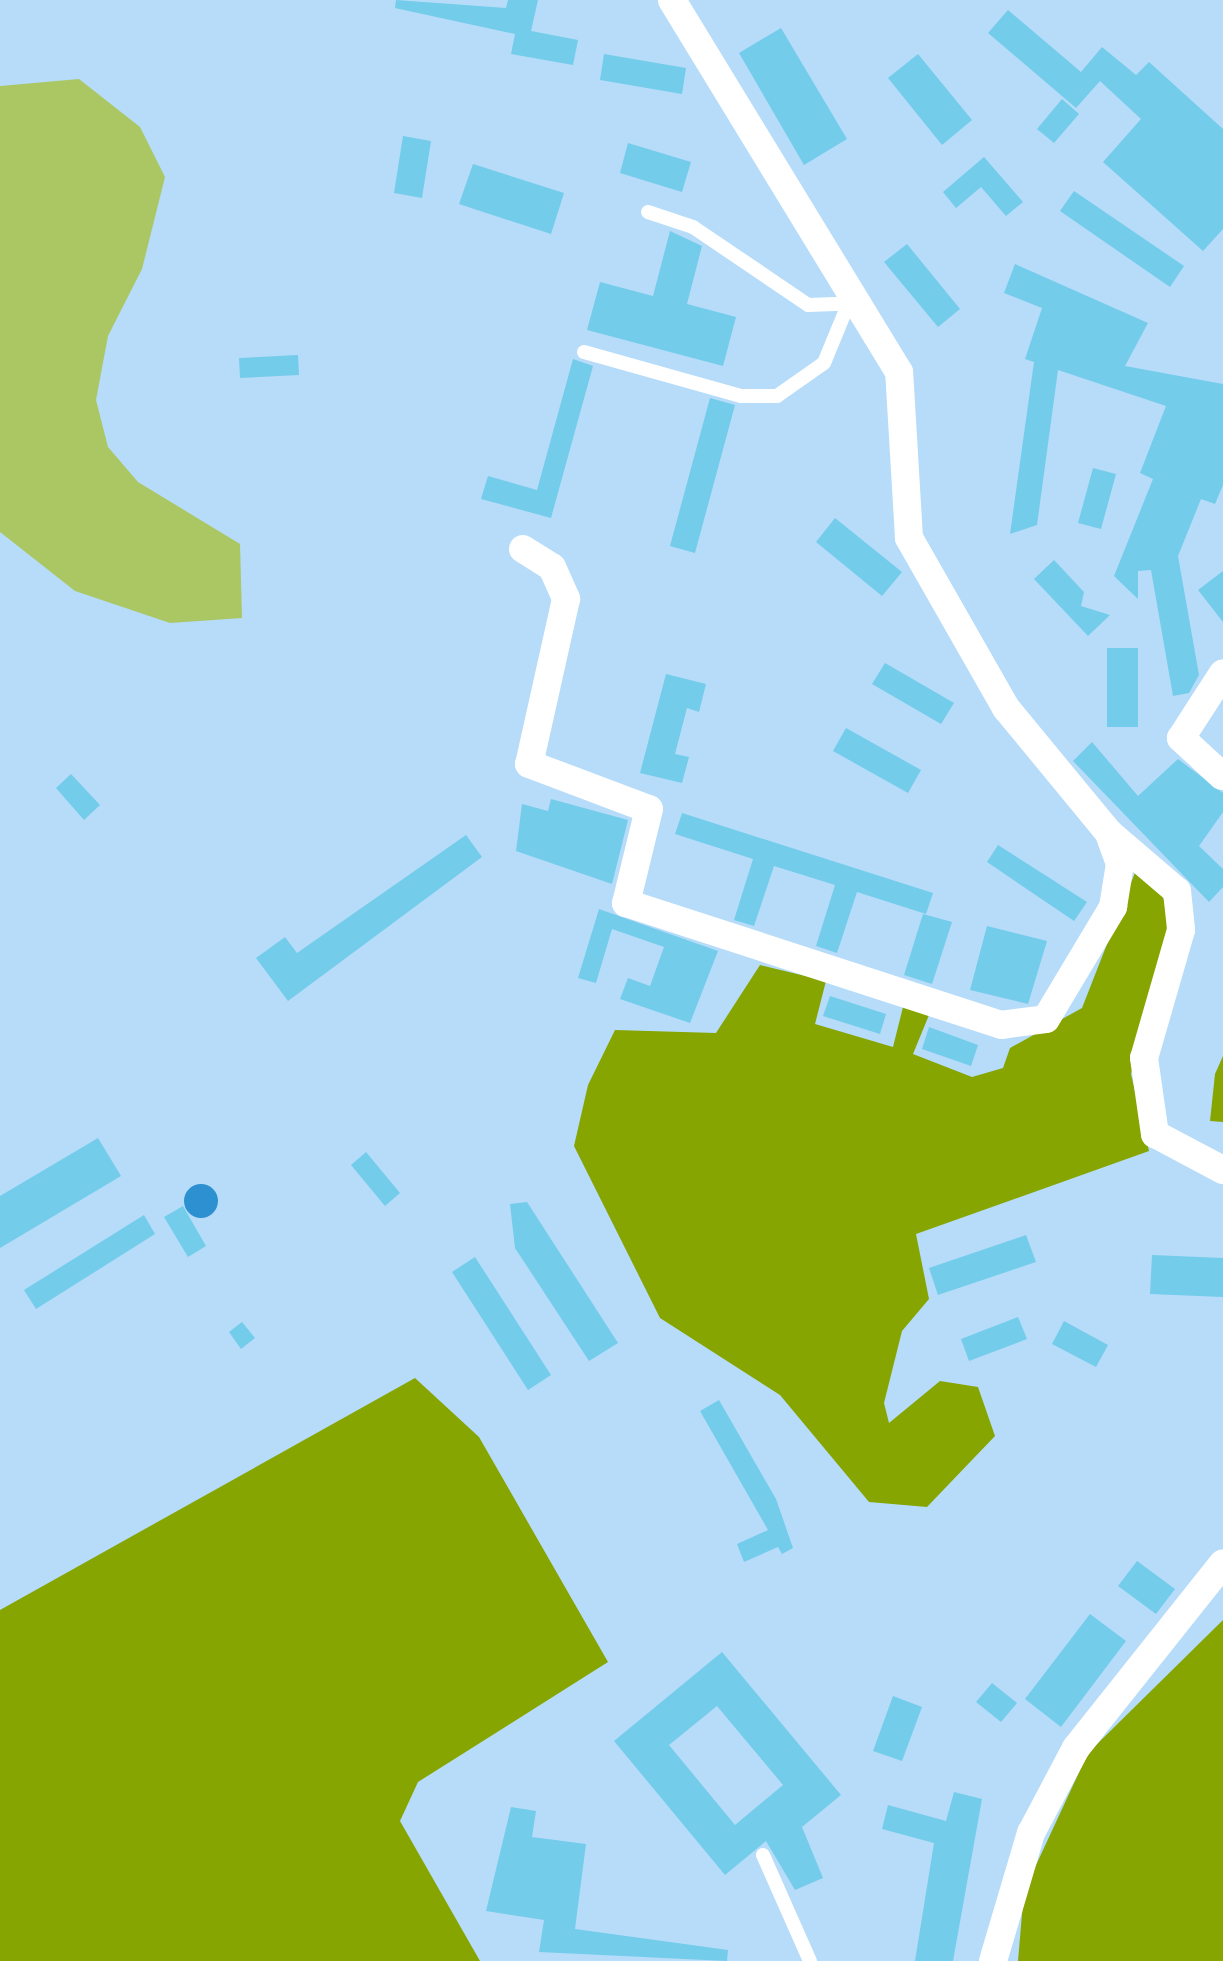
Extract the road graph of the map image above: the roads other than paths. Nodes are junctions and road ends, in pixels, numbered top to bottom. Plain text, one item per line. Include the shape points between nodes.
1 (672, 0) edge
2 (648, 212) dead end
3 (847, 300) junction
4 (584, 352) dead end
5 (522, 548) dead end
6 (1223, 673) edge
7 (1222, 776) edge
8 (1109, 833) junction
9 (1223, 1170) edge
10 (1223, 1563) edge
11 (763, 1855) dead end
12 (810, 1961) edge
13 (993, 1961) edge

1 - 3 street
2 - 3 lane via 693,227 808,305
3 - 4 lane via 824,363 776,396 741,396
3 - 8 street via 898,372 909,538 1006,708
5 - 8 street via 552,567 566,600 529,764 649,809 626,903 1027,1028 1046,1019 1074,983 1113,907 1120,864
6 - 7 street via 1181,738
8 - 9 street via 1177,891 1181,930 1144,1058 1154,1134 1168,1149
10 - 13 street via 1076,1748 1032,1833
11 - 12 lane

